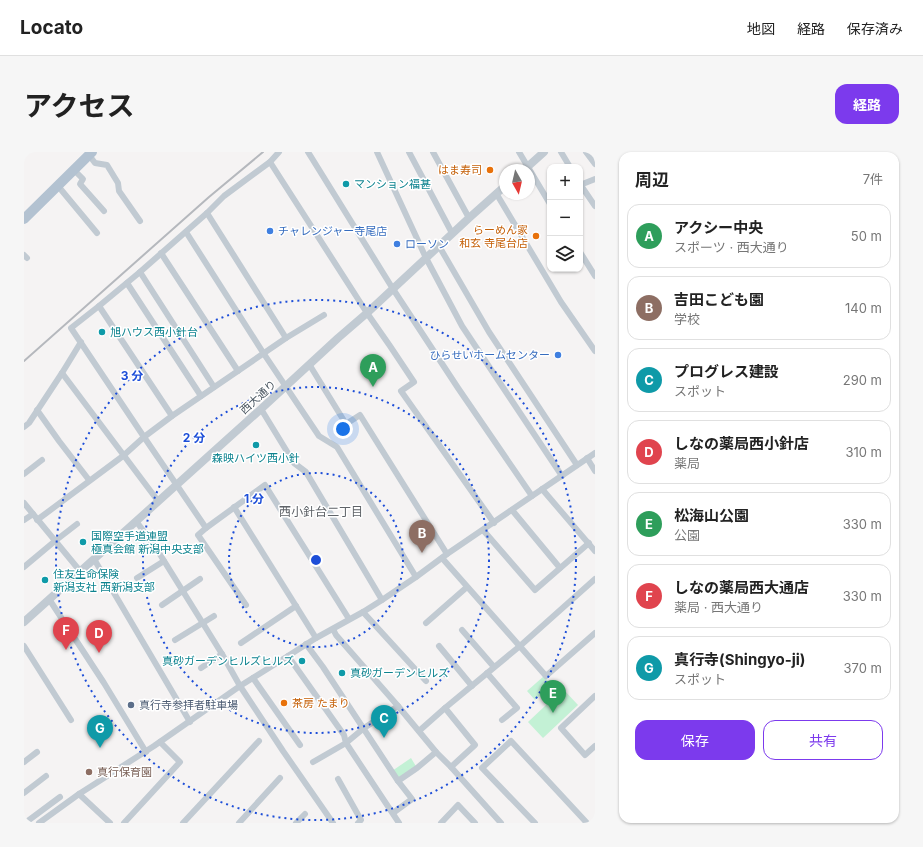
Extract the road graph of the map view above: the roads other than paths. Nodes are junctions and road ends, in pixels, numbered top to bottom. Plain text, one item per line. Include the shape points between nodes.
1 (279, 152) edge
2 (308, 152) edge
3 (377, 152) edge
4 (409, 152) edge
5 (433, 152) edge
6 (519, 152) edge
7 (544, 152) edge
8 (561, 152) edge
9 (586, 152) edge
10 (90, 154) edge
11 (270, 162) junction
12 (524, 164) edge
13 (531, 164) edge
14 (568, 164) edge
15 (595, 164) edge
16 (74, 170) junction
17 (595, 179) edge
18 (535, 181) edge
19 (583, 183) edge
20 (58, 186) junction
21 (583, 188) edge
22 (499, 191) edge
23 (496, 193) junction
24 (547, 197) edge
25 (595, 206) edge
26 (104, 211) dead end
27 (207, 213) junction
28 (469, 218) junction
29 (24, 219) edge
30 (140, 221) dead end
31 (186, 232) junction
32 (97, 233) dead end
33 (452, 234) junction
34 (439, 246) junction
35 (161, 253) junction
36 (583, 257) edge
37 (426, 258) junction
38 (140, 272) junction
39 (595, 276) edge
40 (127, 283) junction
41 (394, 289) junction
42 (99, 306) junction
43 (367, 313) junction
44 (324, 315) dead end
45 (286, 338) junction
46 (81, 342) junction
47 (595, 351) edge
48 (264, 354) junction
49 (309, 364) junction
50 (238, 371) junction
51 (62, 373) junction
52 (286, 386) junction
53 (214, 387) junction
54 (201, 396) junction
55 (261, 409) junction
56 (37, 410) junction
57 (172, 416) junction
58 (24, 427) edge
59 (144, 437) junction
60 (595, 453) edge
61 (123, 456) junction
62 (587, 458) junction
63 (42, 460) dead end
64 (577, 465) junction
65 (595, 471) edge
66 (24, 474) edge
67 (562, 476) junction
68 (89, 480) junction
69 (177, 484) junction
70 (542, 490) junction
71 (532, 496) junction
72 (158, 501) junction
73 (24, 503) edge
74 (234, 507) junction
75 (512, 510) junction
76 (33, 514) junction
77 (24, 520) edge
78 (37, 520) junction
79 (136, 521) junction
80 (494, 522) junction
81 (77, 524) dead end
82 (206, 528) junction
83 (483, 530) junction
84 (55, 541) junction
85 (588, 543) junction
86 (595, 551) edge
87 (444, 556) junction
88 (94, 559) junction
89 (164, 561) junction
90 (24, 567) edge
91 (560, 568) junction
92 (80, 571) junction
93 (416, 577) junction
94 (137, 578) dead end
95 (200, 579) dead end
96 (595, 579) edge
97 (467, 587) junction
98 (183, 591) junction
99 (49, 599) junction
100 (382, 600) junction
101 (246, 605) dead end
102 (162, 606) dead end
103 (296, 606) junction
104 (364, 612) junction
105 (214, 616) dead end
106 (350, 619) junction
107 (24, 622) edge
108 (203, 623) junction
109 (426, 623) dead end
110 (332, 630) junction
111 (462, 630) dead end
112 (595, 633) edge
113 (316, 638) junction
114 (176, 640) dead end
115 (241, 643) dead end
116 (306, 644) junction
117 (24, 646) edge
118 (439, 646) dead end
119 (520, 646) junction
120 (222, 654) junction
121 (288, 656) junction
122 (494, 667) junction
123 (201, 668) dead end
124 (487, 673) junction
125 (253, 678) junction
126 (426, 681) dead end
127 (240, 686) junction
128 (472, 686) junction
129 (595, 696) edge
130 (398, 706) junction
131 (445, 708) junction
132 (71, 720) dead end
133 (502, 720) dead end
134 (190, 722) junction
135 (364, 728) junction
136 (419, 731) junction
137 (259, 741) dead end
138 (160, 742) junction
139 (346, 743) junction
140 (300, 745) dead end
141 (595, 746) edge
142 (36, 752) dead end
143 (146, 752) junction
144 (436, 752) junction
145 (24, 762) edge
146 (313, 762) dead end
147 (451, 767) junction
148 (46, 776) dead end
149 (280, 778) dead end
150 (338, 778) dead end
151 (398, 781) junction
152 (24, 793) edge
153 (79, 794) junction
154 (60, 797) dead end
155 (392, 813) junction
156 (305, 814) dead end
157 (43, 822) edge
158 (24, 823) edge
159 (110, 823) edge
160 (124, 823) edge
161 (182, 823) edge
162 (238, 823) edge
163 (296, 823) edge
164 (333, 823) edge
165 (358, 823) edge
166 (399, 823) edge
167 (442, 823) edge
168 (475, 823) edge
169 (501, 823) edge
170 (535, 823) edge
171 (587, 823) edge

1 - 11 street
2 - 41 street
3 - 37 street
4 - 33 street
5 - 28 street
6 - 12 street
7 - 13 street
8 - 14 street
9 - 15 street
10 - 16 main road
10 - 30 street via 95,163 107,165 118,182 119,191
11 - 27 street via 224,196
11 - 43 street
16 - 20 main road
16 - 26 street via 82,179 80,184
17 - 19 street
18 - 24 street
20 - 29 main road
20 - 32 street
21 - 25 street
22 - 23 street, 西大通り
23 - 28 street, 西大通り
23 - 47 street via 561,302
27 - 31 street
27 - 45 street
28 - 33 street, 西大通り
31 - 35 street
31 - 48 street
33 - 34 street, 西大通り
34 - 37 street, 西大通り
34 - 64 street via 488,332
35 - 38 street
35 - 50 street
36 - 39 street
37 - 41 street, 西大通り
37 - 67 street via 462,326
38 - 40 street
38 - 53 street
40 - 42 street
40 - 54 street
41 - 43 street, 西大通り
41 - 71 street
42 - 46 street via 71,328
42 - 57 street
43 - 49 street, 西大通り
43 - 80 street via 414,382 401,391
44 - 45 street
45 - 48 street
46 - 51 street
46 - 59 street
48 - 50 street
48 - 52 street
49 - 52 street, 西大通り
49 - 87 street via 346,424 360,415
50 - 53 street
51 - 56 street
51 - 61 street
52 - 55 street, 西大通り
52 - 93 street via 318,436 337,447
53 - 54 street
54 - 57 street
55 - 69 street, 西大通り
55 - 100 street via 294,463 306,472
56 - 58 street
56 - 68 street
57 - 59 street
59 - 61 street
59 - 69 street
60 - 62 street
61 - 68 street
61 - 72 street
62 - 64 street
62 - 65 street
63 - 66 street
64 - 67 street
67 - 70 street
68 - 78 street
69 - 72 street, 西大通り
69 - 82 street
70 - 71 street
70 - 85 street
71 - 75 street
72 - 79 street, 西大通り
73 - 76 street
74 - 82 street
74 - 103 street
74 - 106 street via 265,485
75 - 80 street
75 - 91 street
76 - 77 street
76 - 78 street
78 - 84 street
79 - 88 street, 西大通り
79 - 89 street
80 - 83 street
81 - 84 street
82 - 101 street via 198,535
83 - 87 street
83 - 91 street via 534,590
84 - 90 street
84 - 92 street
85 - 86 street
85 - 91 street
87 - 93 street
87 - 97 street
88 - 92 street, 西大通り
88 - 134 street
89 - 94 street
89 - 98 street
92 - 99 street, 西大通り
93 - 100 street
95 - 98 street
96 - 119 street
97 - 109 street
97 - 119 street
98 - 102 street
98 - 108 street
99 - 107 street, 西大通り
99 - 143 street
100 - 104 street
103 - 113 street
103 - 115 street
104 - 106 street
104 - 126 street
105 - 108 street
106 - 110 street
108 - 114 street
108 - 120 street
110 - 113 street
110 - 130 street
111 - 122 street
112 - 119 street via 546,676
113 - 116 street
116 - 121 street
116 - 135 street
117 - 132 street
118 - 128 street
119 - 122 street
120 - 123 street
120 - 127 street
121 - 125 street
121 - 139 street via 344,735
122 - 124 street
124 - 128 street
124 - 133 street via 517,708
125 - 127 street
125 - 140 street
127 - 134 street
127 - 164 street
128 - 131 street
129 - 141 street via 561,728 585,754
130 - 135 street
130 - 136 street
131 - 136 street
131 - 147 street via 475,745
134 - 138 street
135 - 139 street
135 - 151 street
136 - 144 street
137 - 161 street
138 - 143 street
138 - 160 street via 180,762
139 - 146 street
139 - 155 street
142 - 145 street
143 - 153 street
144 - 147 street
144 - 151 street
147 - 169 street
148 - 152 street
149 - 162 street
150 - 165 street via 361,820
151 - 155 street via 412,799
153 - 157 street
153 - 159 street
154 - 158 street
155 - 166 street
156 - 163 street
167 - 168 street via 458,805
170 - 171 street via 482,768 512,741

